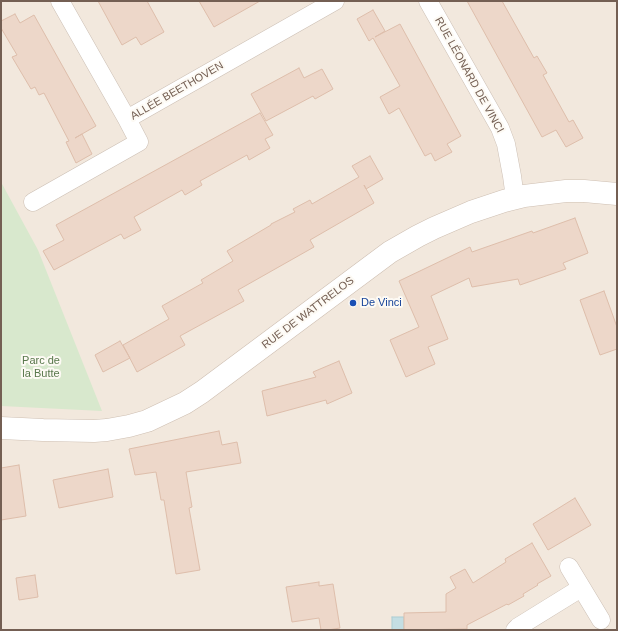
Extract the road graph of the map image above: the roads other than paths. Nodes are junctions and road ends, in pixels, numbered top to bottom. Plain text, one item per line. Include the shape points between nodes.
1 (60, 1) edge
2 (335, 1) edge
3 (428, 1) edge
4 (127, 119) junction
5 (617, 194) edge
6 (515, 198) junction
7 (33, 202) dead end
8 (1, 428) edge
9 (569, 567) dead end
10 (581, 588) junction
11 (601, 620) dead end
12 (516, 630) edge

1 - 4 street
2 - 4 street, ALLÉE BEETHOVEN
3 - 6 street, RUE LÉONARD DE VINCI via 500,128 506,144
4 - 7 street, ALLÉE BEETHOVEN via 139,142
5 - 6 street, RUE DE WATTRELOS via 566,192
6 - 8 street, RUE DE WATTRELOS via 470,212 390,252 202,392 165,413 147,421 107,430
9 - 10 street
10 - 11 street
10 - 12 street

